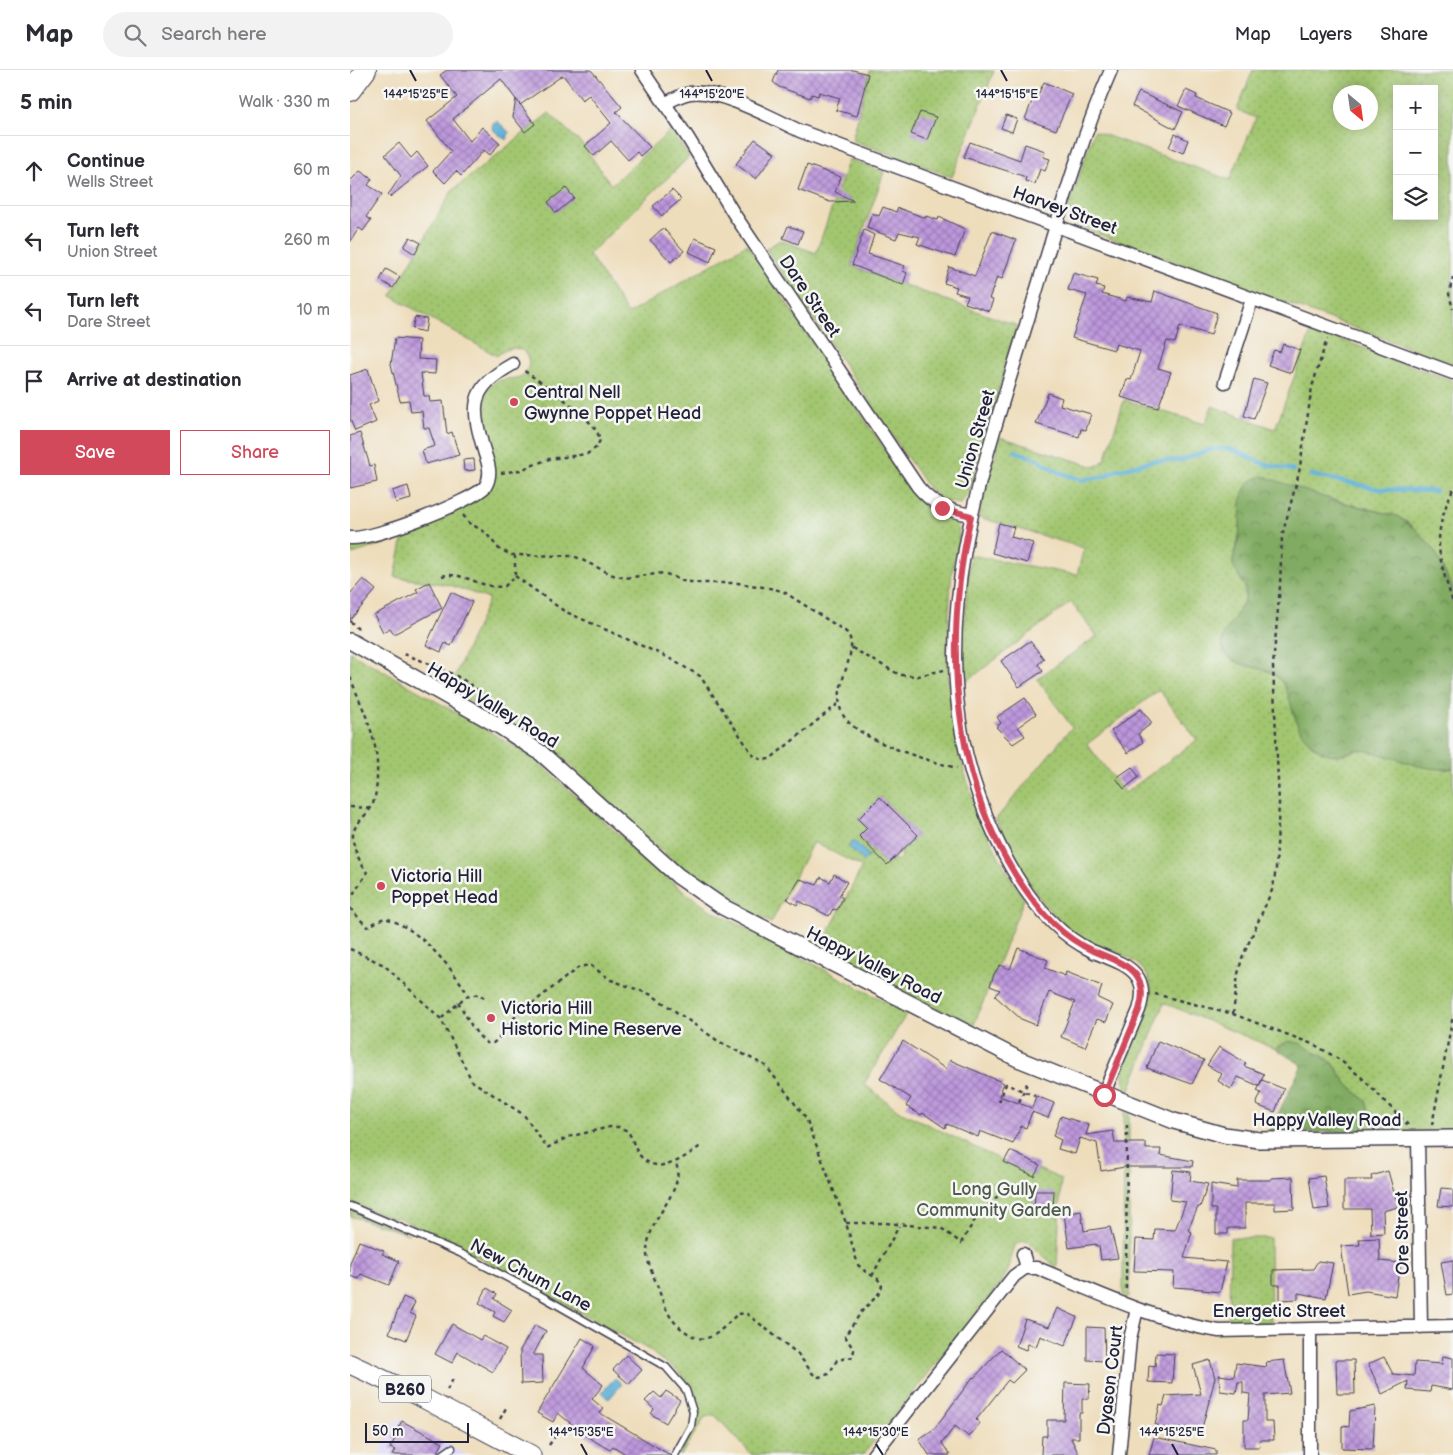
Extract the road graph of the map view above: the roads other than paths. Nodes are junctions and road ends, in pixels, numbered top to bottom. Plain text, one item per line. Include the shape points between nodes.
1 (366, 70) edge
2 (642, 70) edge
3 (1111, 70) edge
4 (350, 91) edge
5 (665, 104) junction
6 (1057, 226) junction
7 (1252, 299) junction
8 (513, 364) road end
9 (1453, 373) edge
10 (1225, 382) dead end
11 (971, 516) junction
12 (350, 538) edge
13 (350, 641) edge
14 (1104, 1095) junction
15 (1423, 1138) junction
16 (1453, 1138) edge
17 (350, 1206) edge
18 (1023, 1254) dead end
19 (1027, 1267) junction
20 (1137, 1309) junction
21 (1453, 1326) edge
22 (1421, 1327) junction
23 (1310, 1330) junction
24 (350, 1364) edge
25 (452, 1448) dead end
26 (874, 1454) edge
27 (442, 1455) edge
28 (532, 1455) edge
29 (675, 1455) edge
30 (1119, 1455) edge
31 (1310, 1455) edge

1 - 4 highway
2 - 5 street, Dare Street
3 - 6 street, Union Street via 1084,138
5 - 6 street, Harvey Street via 699,92 735,101 800,131
5 - 11 street, Dare Street via 734,214 918,487 936,505
6 - 7 street, Harvey Street
6 - 11 street, Union Street
7 - 9 street, Harvey Street
7 - 10 street
8 - 12 street via 490,378 477,395 477,417 489,478 480,492 373,535
11 - 14 street, Union Street via 961,575 955,667 959,710 971,771 998,842 1037,905 1071,938 1133,970 1140,981 1142,995
13 - 14 street, Happy Valley Road via 541,752 678,876 712,900 947,1024 1018,1059
14 - 15 street, Happy Valley Road via 1189,1126 1240,1139
15 - 16 street, Happy Valley Road
15 - 22 street, Ore Street
17 - 29 lane, New Chum Lane via 420,1234 538,1294 666,1367 686,1390 692,1405 693,1419
18 - 19 street
19 - 20 street, Energetic Street via 1037,1268
19 - 26 street via 1014,1276
20 - 23 street, Energetic Street via 1182,1324 1219,1331
20 - 30 street, Dyason Court via 1130,1339
21 - 22 street, Energetic Street
22 - 23 street, Energetic Street
23 - 31 street
24 - 28 main road, B260 via 426,1399
25 - 27 lane

